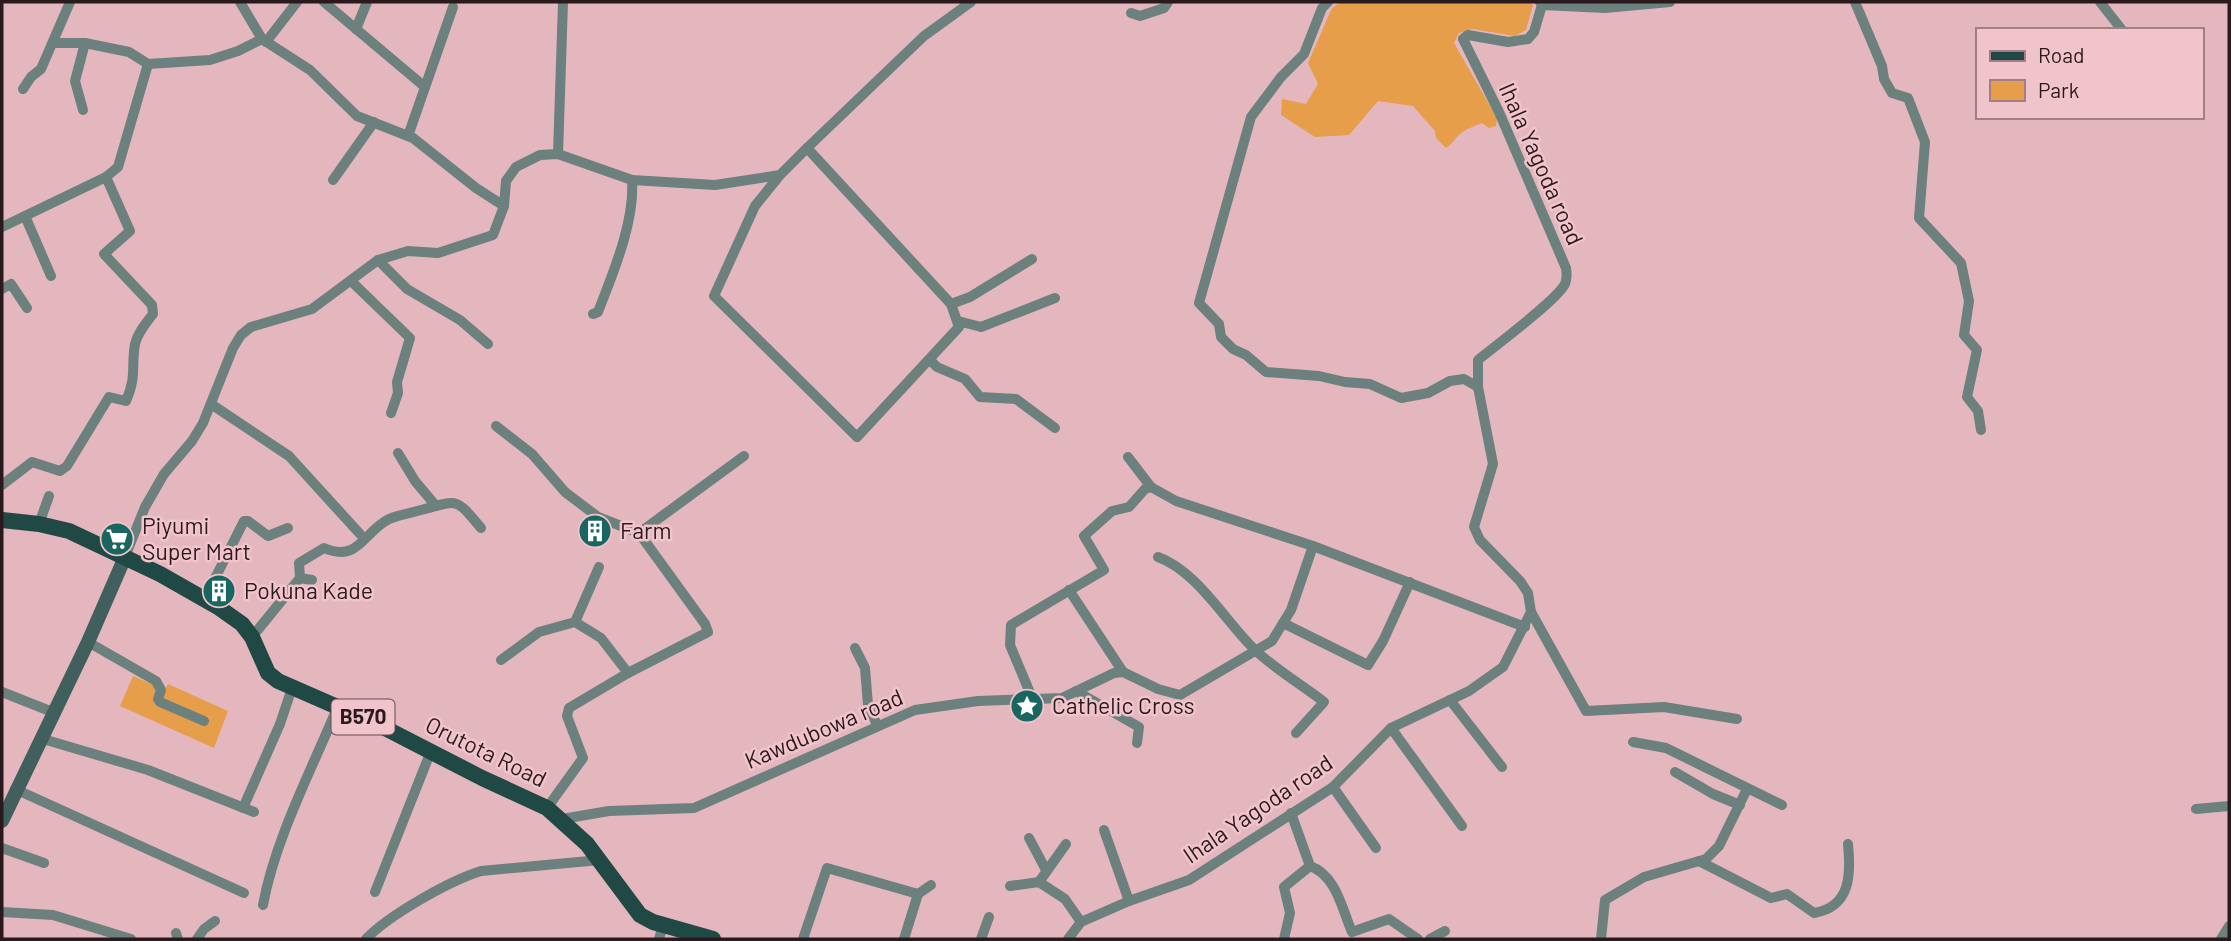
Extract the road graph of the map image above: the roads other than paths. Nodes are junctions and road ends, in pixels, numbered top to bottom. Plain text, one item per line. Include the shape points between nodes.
1 (70, 2) edge
2 (240, 2) edge
3 (297, 2) edge
4 (324, 2) edge
5 (367, 2) edge
6 (563, 2) edge
7 (971, 2) edge
8 (1168, 2) edge
9 (1328, 2) edge
10 (1670, 2) edge
11 (1856, 2) edge
12 (2100, 2) edge
13 (1541, 3) edge
14 (453, 7) dead end
15 (1131, 13) dead end
16 (2120, 28) edge
17 (356, 29) junction
18 (264, 40) junction
19 (54, 43) junction
20 (85, 43) junction
21 (148, 64) junction
22 (425, 87) junction
23 (23, 89) dead end
24 (83, 110) dead end
25 (374, 122) junction
26 (408, 136) junction
27 (807, 148) junction
28 (558, 154) junction
29 (780, 175) junction
30 (107, 177) junction
31 (333, 180) dead end
32 (632, 180) junction
33 (504, 206) junction
34 (24, 216) junction
35 (2, 227) edge
36 (1032, 259) dead end
37 (378, 260) junction
38 (51, 276) dead end
39 (351, 281) junction
40 (2, 289) edge
41 (1055, 298) dead end
42 (951, 304) junction
43 (27, 309) dead end
44 (593, 314) dead end
45 (958, 321) junction
46 (488, 344) dead end
47 (930, 360) junction
48 (1478, 387) junction
49 (211, 404) junction
50 (391, 413) dead end
51 (496, 426) dead end
52 (1055, 428) dead end
53 (1981, 430) dead end
54 (398, 453) dead end
55 (744, 456) dead end
56 (1128, 457) dead end
57 (2, 485) edge
58 (1151, 486) junction
59 (49, 496) dead end
60 (436, 506) junction
61 (2, 520) edge
62 (39, 524) junction
63 (288, 528) dead end
64 (481, 528) dead end
65 (639, 533) junction
66 (360, 534) dead end
67 (1313, 546) junction
68 (125, 557) junction
69 (1158, 557) dead end
70 (599, 567) dead end
71 (300, 578) junction
72 (312, 580) dead end
73 (1410, 582) junction
74 (1069, 590) junction
75 (204, 600) junction
76 (1531, 612) junction
77 (575, 622) junction
78 (1283, 623) junction
79 (1525, 627) junction
80 (252, 637) junction
81 (89, 642) junction
82 (855, 648) dead end
83 (1256, 650) junction
84 (501, 660) dead end
85 (1123, 672) junction
86 (628, 673) junction
87 (292, 688) junction
88 (1076, 691) junction
89 (2, 692) edge
90 (1033, 700) junction
91 (1450, 700) junction
92 (338, 706) junction
93 (55, 713) junction
94 (1737, 719) dead end
95 (204, 721) dead end
96 (877, 725) junction
97 (1391, 729) junction
98 (1296, 733) dead end
99 (43, 739) junction
100 (1633, 742) dead end
101 (1137, 743) dead end
102 (431, 751) junction
103 (1502, 767) dead end
104 (1675, 772) dead end
105 (1333, 788) junction
106 (15, 789) junction
107 (1746, 789) junction
108 (1782, 804) dead end
109 (1740, 805) junction
110 (2229, 806) edge
111 (243, 808) junction
112 (547, 808) junction
113 (2196, 809) dead end
114 (254, 813) dead end
115 (1291, 813) junction
116 (562, 819) junction
117 (2, 821) edge
118 (1462, 826) dead end
119 (1104, 830) dead end
120 (1029, 838) dead end
121 (1066, 844) dead end
122 (1848, 844) dead end
123 (2, 848) edge
124 (1376, 848) dead end
125 (601, 860) junction
126 (1699, 861) junction
127 (44, 863) dead end
128 (1310, 866) junction
129 (1046, 870) junction
130 (1039, 882) junction
131 (931, 885) dead end
132 (1010, 886) dead end
133 (244, 892) dead end
134 (375, 892) dead end
135 (918, 894) junction
136 (1129, 901) junction
137 (262, 905) dead end
138 (2, 912) edge
139 (989, 917) dead end
140 (215, 921) dead end
141 (1081, 922) junction
142 (2229, 926) edge
143 (1445, 931) dead end
144 (661, 932) edge
145 (131, 939) edge
146 (197, 939) edge
147 (366, 939) edge
148 (713, 939) edge
149 (803, 939) edge
150 (904, 939) edge
151 (982, 939) edge
152 (1068, 939) edge
153 (1284, 939) edge
154 (1418, 939) edge
155 (1430, 939) edge
156 (1601, 939) edge
157 (2221, 939) edge

1 - 19 street
2 - 18 street
3 - 18 street
4 - 17 street
5 - 17 street
6 - 28 street
7 - 27 street via 924,36
8 - 15 street via 1164,8 1140,16
9 - 48 street via 1304,54 1251,117 1199,303 1219,324 1222,337 1233,349 1266,372 1370,384 1401,398 1464,379
10 - 13 street via 1605,8
11 - 53 street via 1884,79 1892,93 1908,98 1925,142 1919,218 1961,263 1969,301 1964,335 1977,350 1967,397 1978,411
12 - 16 street
13 - 48 street, Ihala Yagoda road via 1528,40 1463,39 1499,112 1567,277 1547,303 1478,360
14 - 22 street
17 - 22 street
18 - 21 street via 210,60
18 - 25 street via 310,70 357,116
19 - 20 street
19 - 23 street via 41,69
20 - 21 street via 129,52
20 - 24 street via 75,81
21 - 30 street via 118,167
22 - 26 street
25 - 26 street
25 - 31 street
26 - 33 street
27 - 29 street
27 - 42 street
28 - 32 street
28 - 33 street via 540,155 516,167 506,181
29 - 32 street via 715,186
29 - 47 street via 755,206 714,296 857,437
30 - 34 street
30 - 57 street via 130,231 104,254 152,305 153,314 135,342 133,384 126,401 109,397 61,471 32,463
32 - 44 street via 633,195 617,262 598,312
33 - 37 street via 493,235 438,253 408,251
34 - 35 street
34 - 38 street
36 - 42 street via 971,297
37 - 39 street
37 - 46 street via 407,289 460,320
39 - 49 street via 312,309 251,327 241,335
39 - 50 street via 410,338
40 - 43 street via 11,284
41 - 45 street via 981,327
42 - 45 street
45 - 47 street via 959,327
47 - 52 street via 965,379 980,397 1016,400
48 - 76 street, Ihala Yagoda road via 1493,464 1475,527 1480,540 1528,593
49 - 66 street via 289,456
49 - 68 street via 192,441 164,474 145,507
51 - 65 street via 532,454 565,492 598,516
54 - 60 street
55 - 65 street
56 - 58 street
58 - 67 street via 1177,501
58 - 74 street via 1129,507 1112,510 1084,536 1104,570
59 - 62 street
60 - 64 street via 454,503
60 - 71 street via 388,520 351,551 338,554 324,548 299,563
61 - 62 main road, Orutota Road / B570
62 - 68 main road, Orutota Road / B570 via 69,531
63 - 75 street via 268,536 244,521
65 - 86 street via 708,632
67 - 73 street
67 - 78 street
68 - 75 main road, Orutota Road / B570
68 - 81 street
69 - 83 street via 1172,562 1195,582
70 - 77 street
71 - 72 street
71 - 80 street
73 - 78 street via 1368,665
73 - 79 street
74 - 85 street
74 - 90 street via 1011,625 1010,645
75 - 80 main road, Orutota Road / B570 via 242,624
76 - 79 street, Ihala Yagoda road
76 - 94 street via 1586,711 1664,707
77 - 84 street via 539,632
77 - 86 street via 601,638
78 - 83 street via 1272,641
79 - 91 street, Ihala Yagoda road via 1503,667
80 - 87 main road, Orutota Road / B570 via 268,673
81 - 93 street
81 - 95 street via 156,681 160,702
82 - 96 street via 864,668 867,705
83 - 85 street via 1180,695
83 - 98 street via 1324,702
85 - 88 street, Kawdubowa road
86 - 112 street via 569,708 567,716 583,758
87 - 92 main road, Orutota Road / B570
87 - 111 street
88 - 90 street, Kawdubowa road via 1062,698
88 - 101 street via 1139,727
89 - 93 street
90 - 96 street, Kawdubowa road via 978,701 915,710
91 - 97 street, Ihala Yagoda road
91 - 103 street
92 - 102 main road, Orutota Road / B570
92 - 137 street via 280,845
93 - 99 street
96 - 116 street, Kawdubowa road via 694,808 609,811
97 - 105 street, Ihala Yagoda road
97 - 118 street
99 - 106 street
99 - 111 street via 148,770
100 - 107 street via 1665,748
102 - 112 main road, Orutota Road / B570
102 - 134 street
104 - 109 street
105 - 115 street, Ihala Yagoda road
105 - 124 street
106 - 117 street
106 - 133 street
107 - 108 street
107 - 109 street
109 - 126 street via 1719,846
110 - 113 street
111 - 114 street
112 - 116 main road, Orutota Road / B570
115 - 128 street
115 - 136 street, Ihala Yagoda road via 1189,880
116 - 125 main road, Orutota Road / B570
119 - 136 street
120 - 129 street
121 - 129 street
122 - 126 street via 1851,871 1845,892 1828,911 1814,913 1787,894 1771,898
123 - 127 street
125 - 144 main road, Orutota Road / B570 via 631,905
125 - 147 street via 467,875 414,904
126 - 156 street via 1644,877 1605,900
128 - 153 street via 1284,887 1290,913
128 - 154 street via 1330,880 1352,932 1390,919
129 - 130 street
130 - 132 street
130 - 141 street via 1065,899
131 - 135 street
135 - 149 street via 827,868
135 - 150 street
136 - 141 street, Ihala Yagoda road
138 - 145 street via 53,915
139 - 151 street
140 - 146 street
141 - 152 street, Ihala Yagoda road
142 - 157 street
143 - 155 street
144 - 148 main road, Orutota Road / B570

